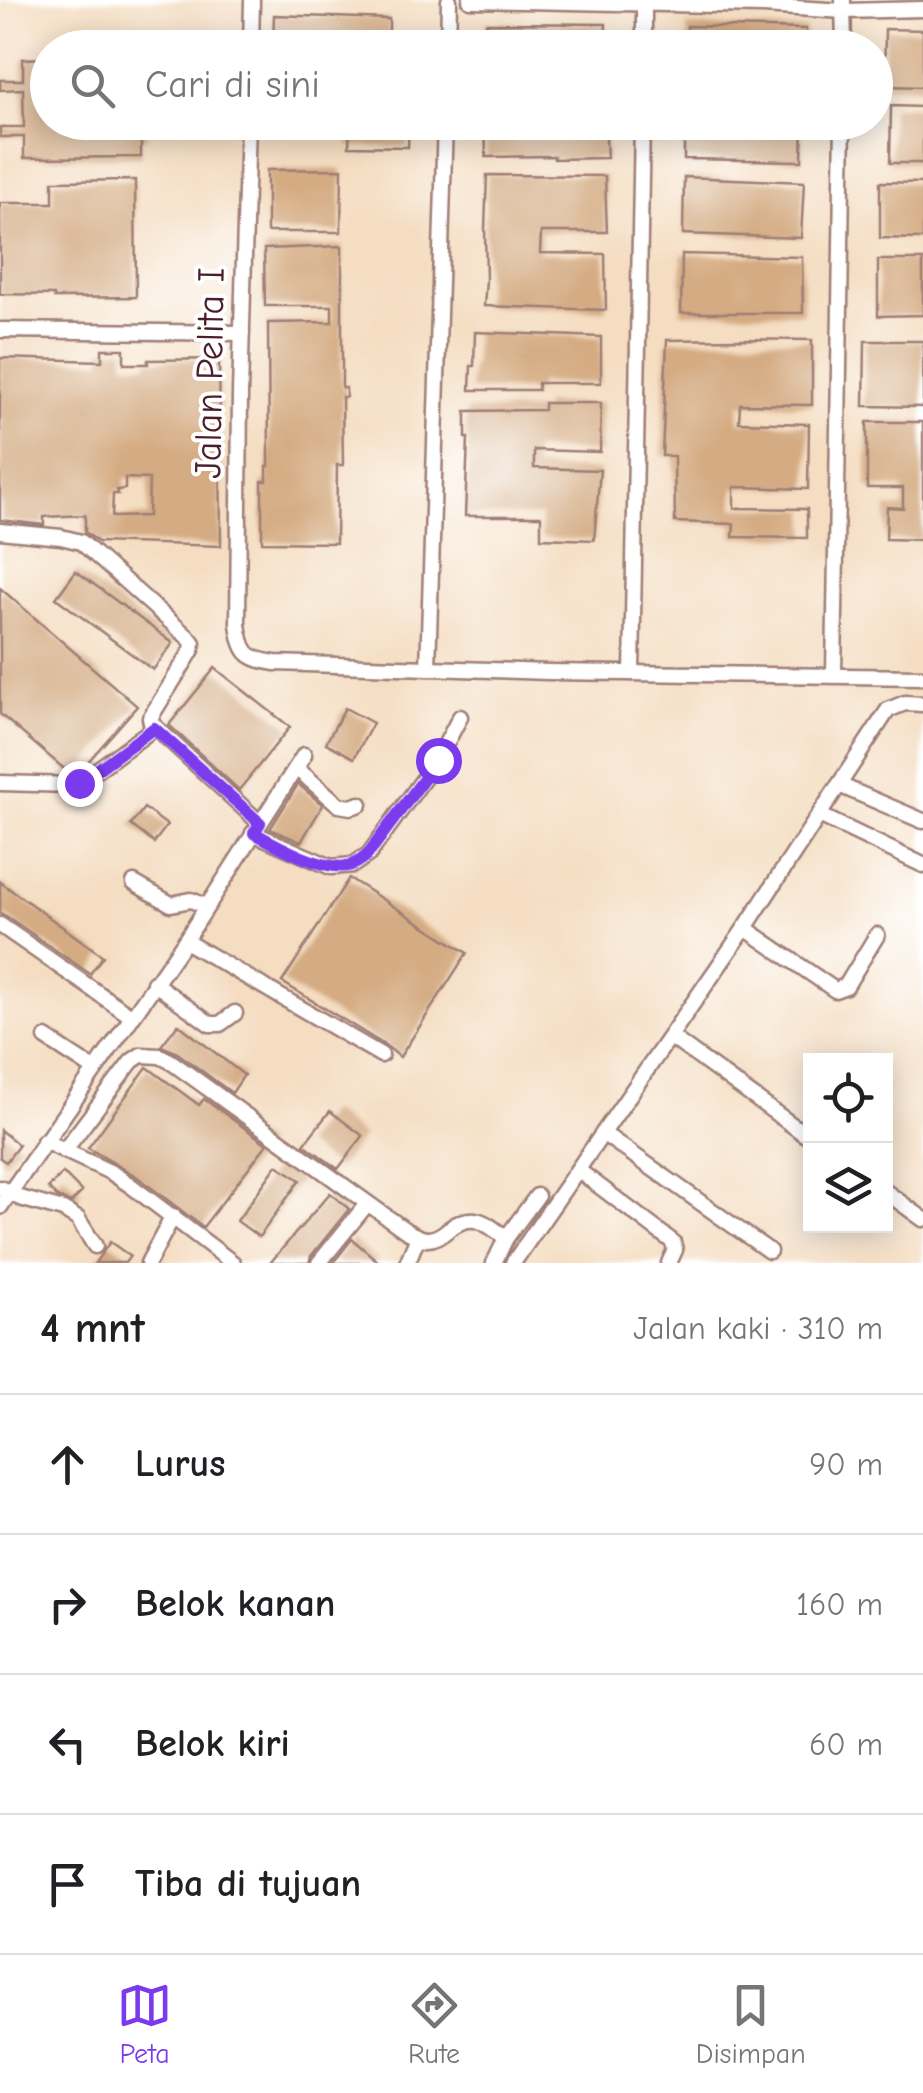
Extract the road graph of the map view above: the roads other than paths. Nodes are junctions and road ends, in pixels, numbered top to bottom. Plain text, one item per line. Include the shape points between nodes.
1 (252, 0) edge
2 (449, 0) edge
3 (470, 0) edge
4 (644, 2) edge
5 (844, 5) edge
6 (923, 9) edge
7 (251, 30) edge
8 (448, 30) edge
9 (644, 30) edge
10 (247, 140) edge
11 (444, 140) edge
12 (642, 140) edge
13 (842, 140) edge
14 (0, 330) edge
15 (242, 333) junction
16 (0, 531) edge
17 (428, 668) junction
18 (632, 673) junction
19 (834, 675) junction
20 (923, 677) edge
21 (923, 704) edge
22 (460, 717) dead end
23 (154, 728) junction
24 (0, 783) edge
25 (839, 784) junction
26 (360, 804) dead end
27 (819, 814) junction
28 (923, 821) edge
29 (257, 828) junction
30 (923, 865) edge
31 (134, 882) dead end
32 (206, 906) junction
33 (0, 925) edge
34 (744, 928) junction
35 (877, 935) dead end
36 (185, 941) junction
37 (154, 983) junction
38 (235, 1013) dead end
39 (131, 1016) junction
40 (671, 1037) junction
41 (46, 1038) dead end
42 (381, 1054) dead end
43 (95, 1070) junction
44 (803, 1133) edge
45 (604, 1134) junction
46 (44, 1141) junction
47 (64, 1151) junction
48 (578, 1170) junction
49 (5, 1190) edge
50 (538, 1196) dead end
51 (893, 1197) edge
52 (367, 1204) junction
53 (0, 1208) edge
54 (172, 1216) junction
55 (923, 1219) edge
56 (418, 1237) junction
57 (506, 1238) junction
58 (95, 1246) dead end
59 (769, 1251) dead end
60 (148, 1263) edge
61 (233, 1263) edge
62 (319, 1263) edge
63 (407, 1263) edge
64 (494, 1263) edge
65 (513, 1263) edge
66 (668, 1263) edge

1 - 7 street
2 - 8 street
3 - 4 street
4 - 5 street
4 - 9 street
5 - 6 street
10 - 15 street, Jalan Pelita I
11 - 17 street
12 - 18 street
13 - 19 street
14 - 15 street
15 - 17 street, Jalan Pelita I via 238,624 245,651 260,661
16 - 23 street via 81,542 190,639 192,650 150,718
17 - 18 street
18 - 19 street
19 - 20 street
21 - 25 street via 904,702 888,710
22 - 29 street via 438,760 353,865 330,866
23 - 24 street via 79,783
23 - 29 street
25 - 27 street
25 - 28 street
26 - 29 street via 339,805 300,761
27 - 30 street
27 - 34 street
29 - 32 street
31 - 32 street via 171,904 191,900
32 - 36 street
33 - 39 street
34 - 35 street via 835,990 846,986
34 - 40 street
36 - 37 street
36 - 42 street
37 - 38 street via 210,1024
37 - 39 street
39 - 43 street
40 - 44 street
40 - 45 street
41 - 43 street
43 - 46 street
45 - 48 street
45 - 59 street
46 - 47 street
46 - 49 street
47 - 52 street via 132,1061 149,1054 170,1062
47 - 54 street via 112,1172
48 - 65 street
48 - 66 street via 672,1242
49 - 53 street
49 - 58 street via 78,1219
50 - 57 street
51 - 55 street
52 - 56 street
52 - 62 street
54 - 60 street
54 - 61 street
56 - 57 street via 435,1238 473,1219
56 - 63 street
57 - 64 street

